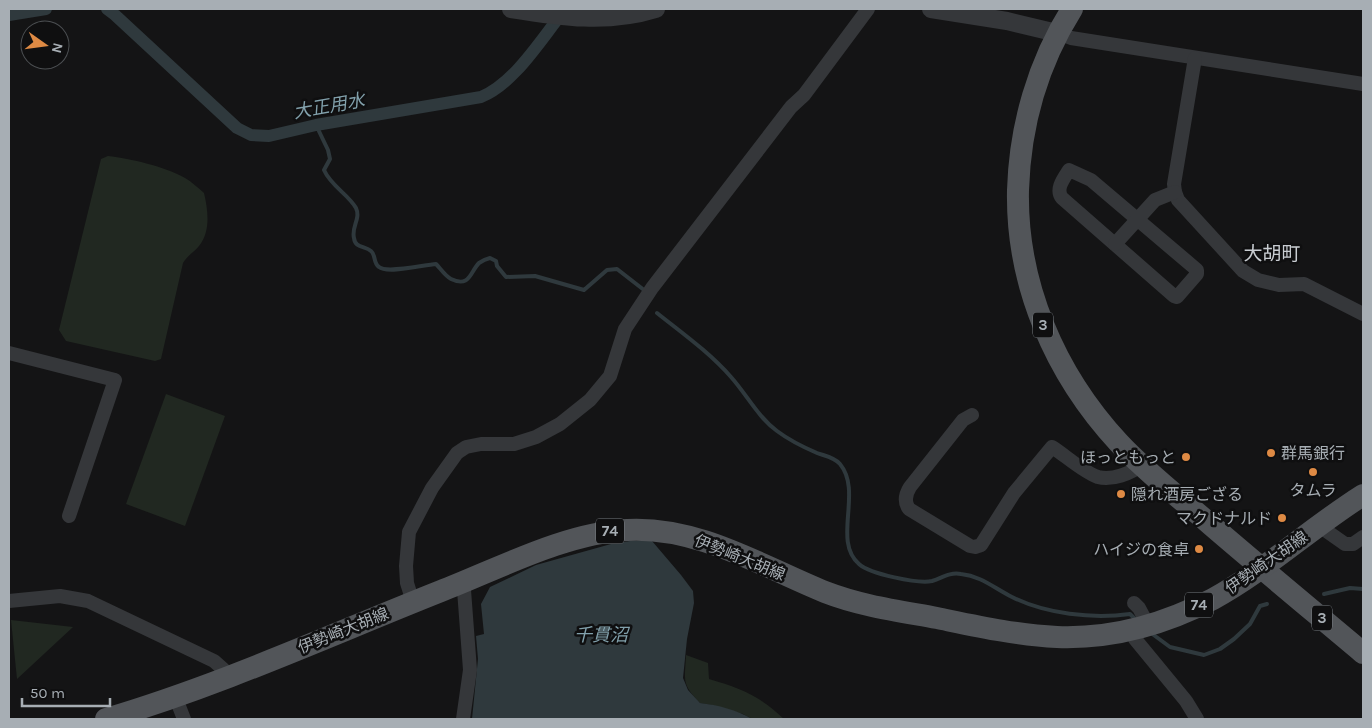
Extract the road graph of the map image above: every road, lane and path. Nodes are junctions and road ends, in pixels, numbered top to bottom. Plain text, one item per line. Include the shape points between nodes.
1 (511, 9) edge
2 (656, 9) edge
3 (868, 9) edge
4 (931, 9) edge
5 (1072, 9) edge
6 (1057, 33) junction
7 (1195, 58) junction
8 (1363, 84) edge
9 (1175, 192) junction
10 (1137, 218) junction
11 (1115, 244) junction
12 (1363, 314) edge
13 (9, 353) edge
14 (972, 415) dead end
15 (1142, 465) junction
16 (1363, 495) edge
17 (69, 516) dead end
18 (1318, 525) junction
19 (1363, 537) edge
20 (1261, 567) junction
21 (462, 582) junction
22 (9, 601) edge
23 (413, 602) junction
24 (1134, 603) dead end
25 (1140, 627) junction
26 (1363, 654) edge
27 (227, 678) junction
28 (175, 696) junction
29 (106, 719) edge
30 (184, 719) edge
31 (463, 719) edge
32 (1197, 719) edge

1 - 2 street via 569,18 606,19
3 - 23 street via 652,288 625,329 610,376 590,400 560,424 536,437 514,444 481,444 457,452 432,488 409,532 406,566
4 - 6 street
5 - 6 main road, 3
6 - 7 street
6 - 15 main road, 3 via 1033,94 1022,142 1018,213 1026,272 1039,314 1067,375 1096,416
7 - 8 street
7 - 9 street
9 - 10 street via 1155,200
9 - 12 street via 1178,200 1243,270 1258,280 1279,285 1304,284
10 - 11 street
10 - 11 street via 1091,180 1069,170 1059,195
10 - 11 street via 1197,274 1177,297 1174,296
13 - 17 street via 115,380
14 - 15 street via 963,420 910,487 906,498 909,509 970,546 981,545 1014,493 1052,447 1098,477 1127,474
15 - 20 main road, 3
16 - 18 main road, 伊勢崎大胡線 / 74
18 - 19 street via 1345,544 1353,544
18 - 20 main road, 伊勢崎大胡線 / 74
20 - 25 main road, 伊勢崎大胡線 / 74 via 1216,597
20 - 26 main road, 3
21 - 23 main road, 伊勢崎大胡線 / 74
21 - 25 main road, 伊勢崎大胡線 / 74 via 584,537 611,531 648,530 699,539 831,594 874,606 1039,636 1094,636
21 - 31 street via 470,657
22 - 27 street via 60,596 88,601 214,661
23 - 27 main road, 伊勢崎大胡線 / 74
24 - 25 street via 1139,608
25 - 32 street via 1135,639
27 - 28 main road, 伊勢崎大胡線 / 74
28 - 29 main road, 伊勢崎大胡線 / 74
28 - 30 street

